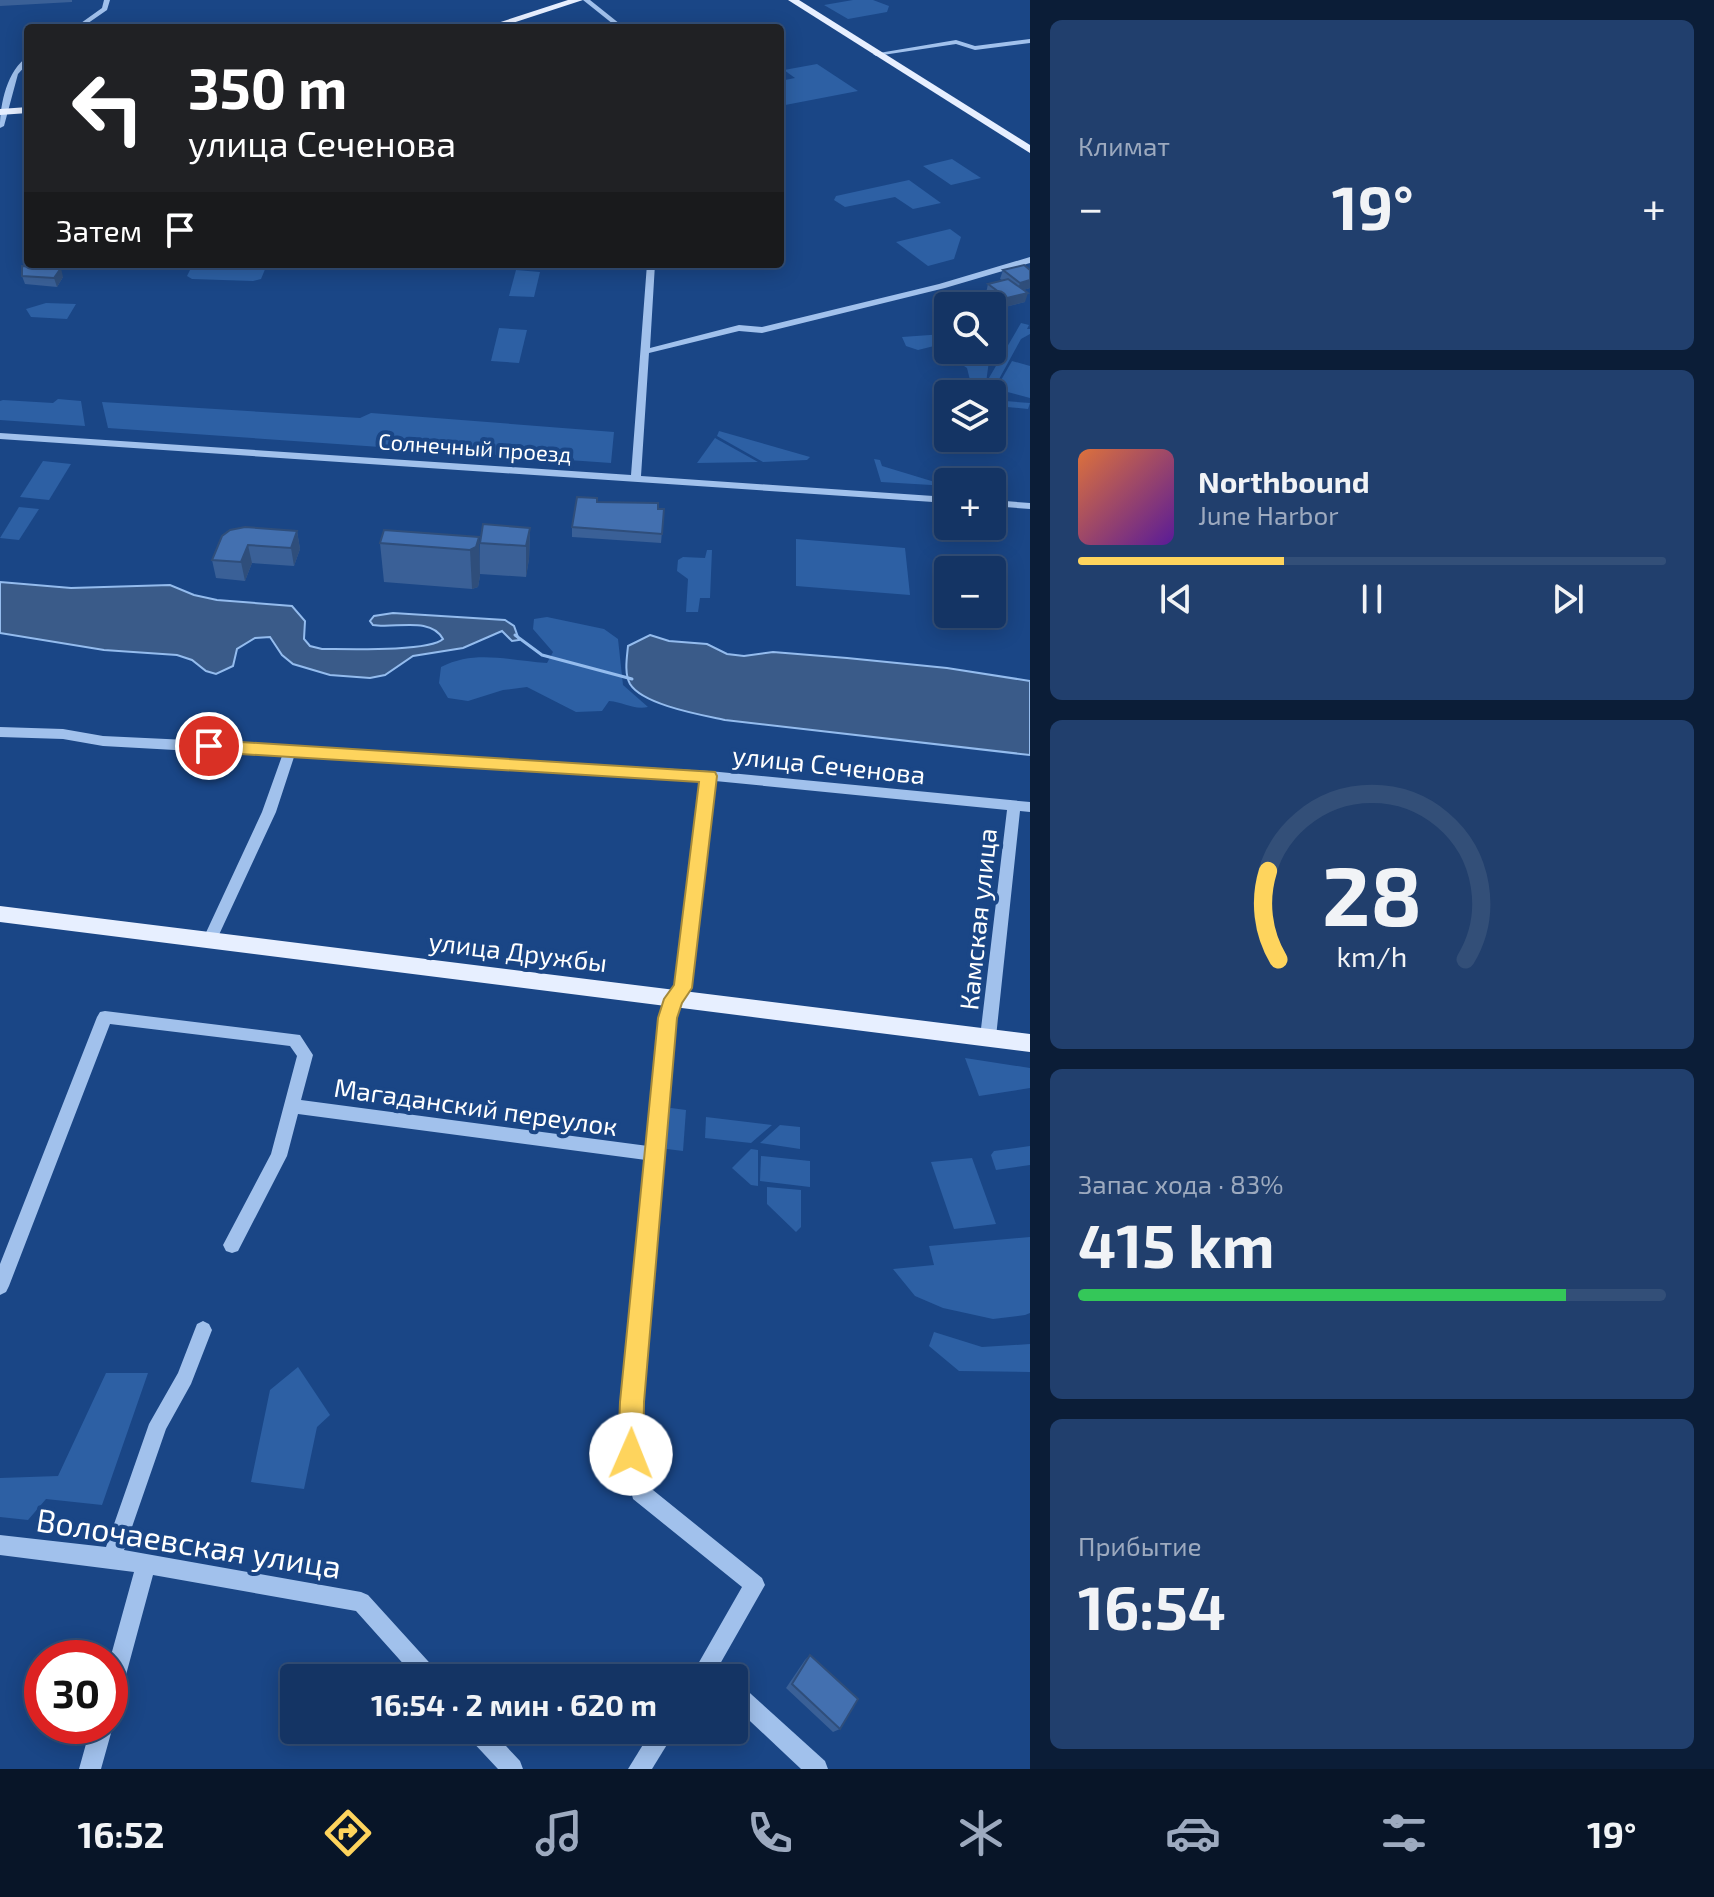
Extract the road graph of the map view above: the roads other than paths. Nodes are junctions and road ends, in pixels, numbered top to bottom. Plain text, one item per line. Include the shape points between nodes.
1 (107, 0) edge
2 (578, 0) edge
3 (586, 0) edge
4 (793, 0) edge
5 (83, 24) edge
6 (500, 24) edge
7 (617, 24) edge
8 (1030, 41) edge
9 (876, 54) junction
10 (24, 63) edge
11 (24, 110) edge
12 (2, 112) edge
13 (0, 126) edge
14 (1030, 150) edge
15 (1030, 260) edge
16 (651, 268) edge
17 (644, 352) junction
18 (0, 436) edge
19 (636, 477) junction
20 (934, 499) edge
21 (1006, 504) edge
22 (1030, 506) edge
23 (0, 732) edge
24 (290, 750) junction
25 (709, 776) junction
26 (1014, 806) junction
27 (1030, 807) edge
28 (0, 914) edge
29 (210, 939) junction
30 (673, 999) junction
31 (988, 1037) junction
32 (1030, 1043) edge
33 (292, 1106) junction
34 (654, 1154) junction
35 (232, 1245) dead end
36 (0, 1286) edge
37 (203, 1330) dead end
38 (0, 1545) edge
39 (112, 1558) junction
40 (146, 1565) junction
41 (126, 1640) edge
42 (417, 1664) edge
43 (714, 1664) edge
44 (748, 1705) edge
45 (97, 1744) edge
46 (490, 1744) edge
47 (656, 1744) edge
48 (90, 1769) edge
49 (512, 1769) edge
50 (639, 1769) edge
51 (817, 1769) edge

1 - 5 street via 105,9
2 - 6 main road
3 - 7 street
4 - 9 main road
8 - 9 street via 975,48 956,42
9 - 14 main road
10 - 12 street
11 - 12 main road
12 - 13 street
15 - 17 street via 774,327 739,328
16 - 17 street
17 - 19 street
18 - 19 street, Солнечный проезд
19 - 20 street, Солнечный проезд
21 - 22 street
23 - 24 street, улица Сеченова
24 - 25 street, улица Сеченова
24 - 29 street via 269,812
25 - 26 street, улица Сеченова
25 - 30 street via 683,988
26 - 27 street, улица Сеченова
26 - 31 street, Камская улица
28 - 29 main road, улица Дружбы
29 - 30 main road, улица Дружбы
30 - 31 main road, улица Дружбы
30 - 34 street
31 - 32 main road, улица Дружбы
33 - 34 street, Магаданский переулок
33 - 35 street via 279,1156
33 - 36 street via 305,1055 295,1040 105,1017
34 - 43 street via 631,1454 640,1492 755,1585
37 - 39 street via 185,1378 158,1424
38 - 39 street, Волочаевская улица
39 - 40 street, Волочаевская улица
40 - 41 street
40 - 42 street, Волочаевская улица via 361,1602
44 - 51 street
45 - 48 street
46 - 49 street
47 - 50 street

